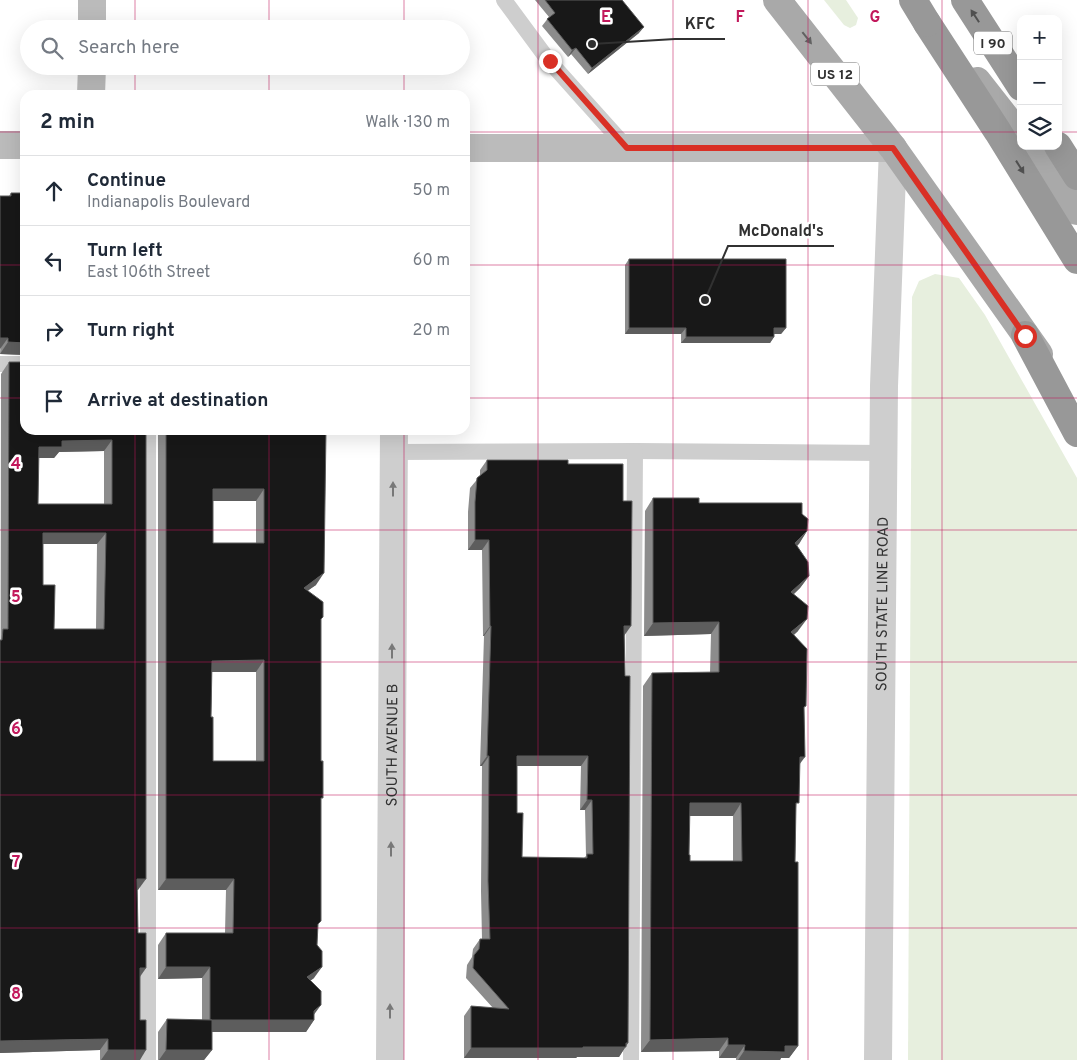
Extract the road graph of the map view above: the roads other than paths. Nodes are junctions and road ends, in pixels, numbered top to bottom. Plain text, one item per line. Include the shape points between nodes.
1 (92, 0) edge
2 (504, 0) edge
3 (777, 0) edge
4 (912, 0) edge
5 (965, 0) edge
6 (92, 20) edge
7 (92, 75) edge
8 (1017, 80) edge
9 (91, 90) edge
10 (1017, 132) edge
11 (0, 145) edge
12 (20, 145) edge
13 (470, 148) edge
14 (627, 148) junction
15 (893, 148) junction
16 (1031, 150) edge
17 (1061, 150) edge
18 (1077, 176) edge
19 (1077, 210) edge
20 (1077, 260) edge
21 (1025, 336) junction
22 (0, 364) edge
23 (20, 364) edge
24 (1077, 405) edge
25 (1077, 433) edge
26 (148, 435) edge
27 (394, 441) edge
28 (635, 451) junction
29 (884, 453) junction
30 (148, 1060) edge
31 (390, 1060) edge
32 (631, 1060) edge
33 (878, 1060) edge

1 - 6 main road
2 - 14 lane via 550,61
3 -> 15 main road, US 12
4 - 10 main road
4 -> 20 highway, I 90, bridge
8 -> 5 highway, I 90
7 - 9 main road
11 - 12 main road
13 - 14 main road
14 - 15 main road
15 - 21 main road, US 12
15 - 29 street, SOUTH STATE LINE ROAD
16 - 19 main road
17 - 18 highway
21 - 24 main road, US 12
21 - 25 highway
22 - 23 lane
26 - 30 lane
27 - 28 lane
31 -> 27 street, SOUTH AVENUE B
28 - 29 lane
28 - 32 lane
29 - 33 street, SOUTH STATE LINE ROAD

